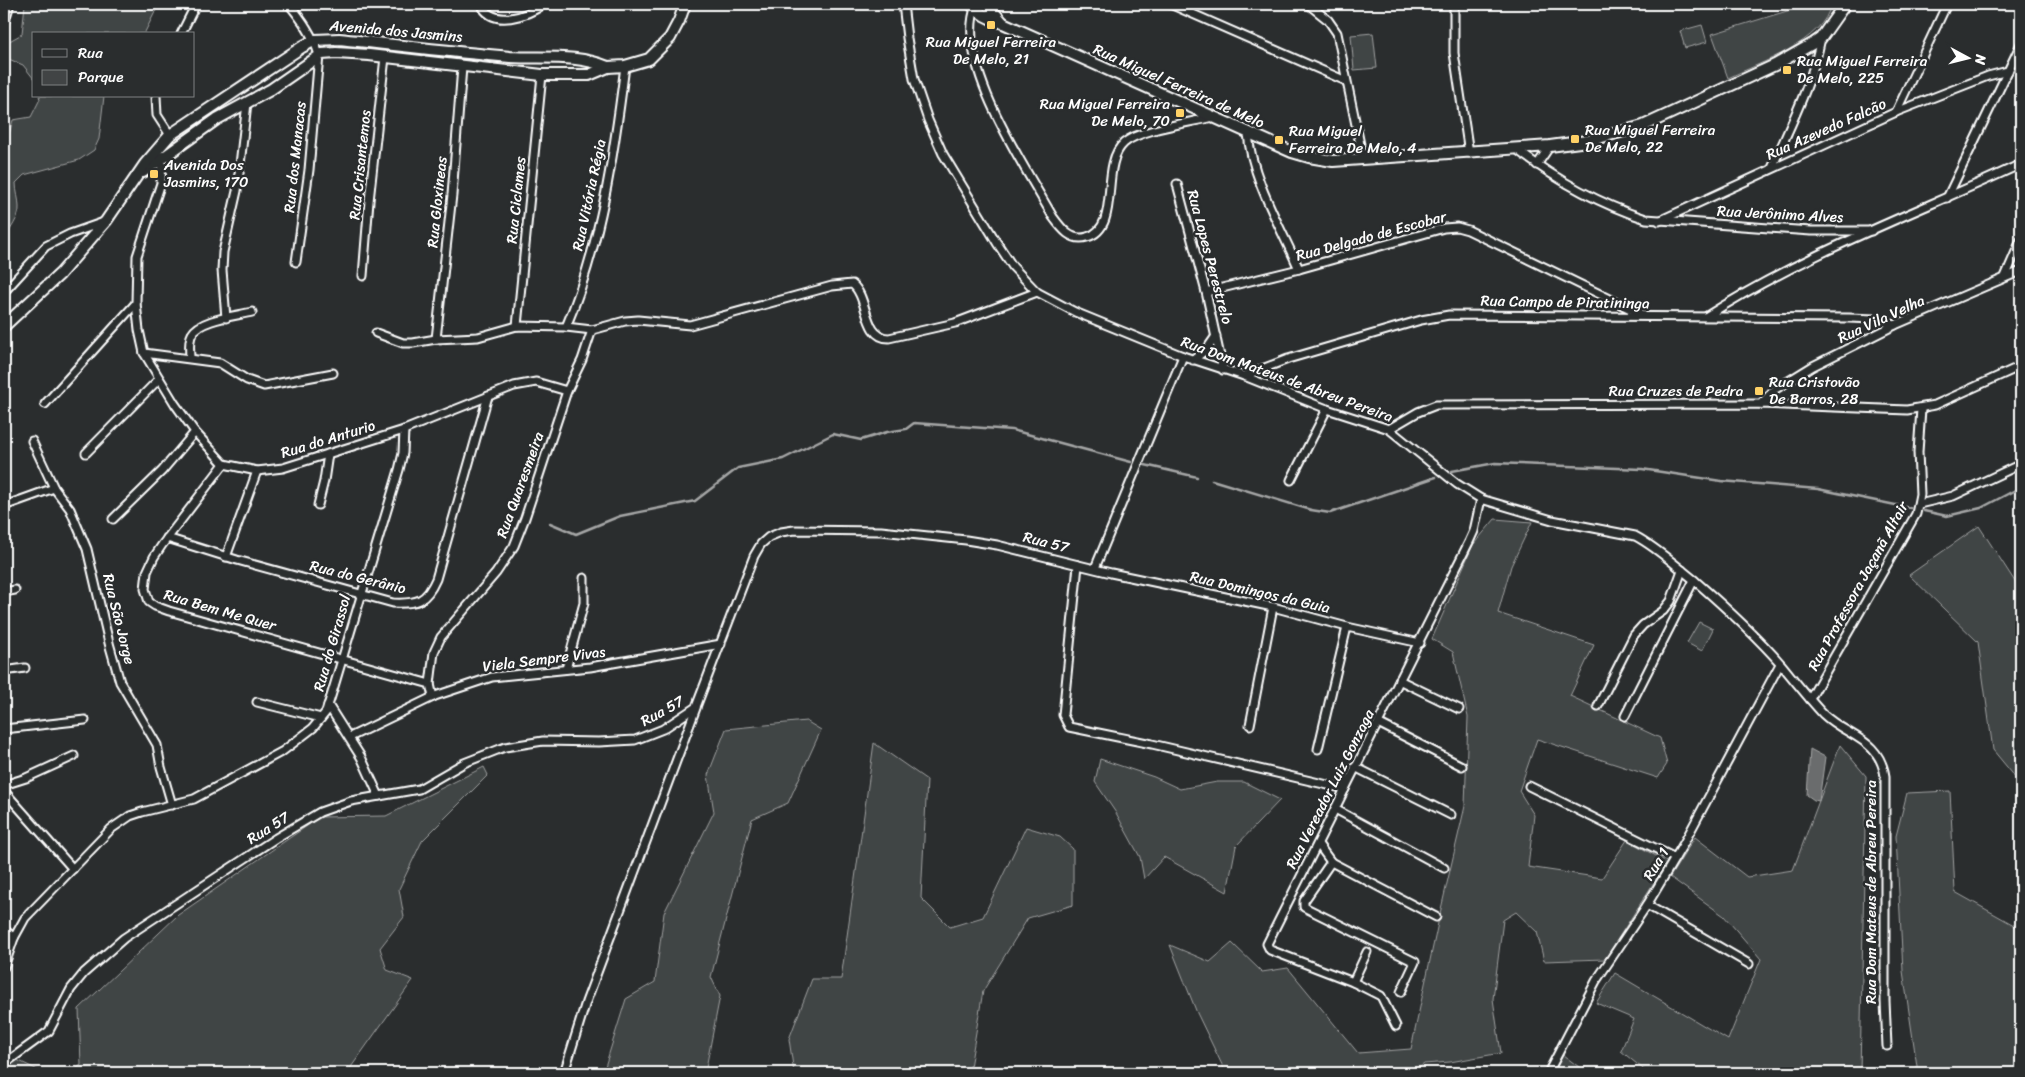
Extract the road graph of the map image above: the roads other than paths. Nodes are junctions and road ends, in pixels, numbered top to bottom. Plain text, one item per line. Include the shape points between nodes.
1 (10, 4) edge
2 (196, 4) edge
3 (289, 4) edge
4 (481, 4) edge
5 (544, 4) edge
6 (685, 4) edge
7 (903, 4) edge
8 (987, 4) edge
9 (1170, 4) edge
10 (1308, 4) edge
11 (1454, 4) edge
12 (1846, 4) edge
13 (1947, 4) edge
14 (974, 6) edge
15 (1003, 23) junction
16 (4, 24) edge
17 (182, 32) edge
18 (1821, 38) junction
19 (315, 40) junction
20 (2021, 44) edge
21 (319, 55) junction
22 (385, 57) junction
23 (625, 66) junction
24 (462, 67) junction
25 (608, 67) junction
26 (2008, 71) junction
27 (542, 76) junction
28 (1346, 81) junction
29 (156, 98) edge
30 (246, 103) junction
31 (1896, 112) junction
32 (1212, 117) junction
33 (1248, 133) junction
34 (170, 135) junction
35 (1550, 146) junction
36 (156, 149) junction
37 (1516, 149) junction
38 (1469, 153) junction
39 (162, 158) junction
40 (1363, 159) junction
41 (2021, 164) edge
42 (1537, 165) junction
43 (1772, 168) junction
44 (138, 176) junction
45 (1177, 184) dead end
46 (1947, 199) junction
47 (106, 221) junction
48 (1659, 221) junction
49 (1872, 231) junction
50 (2021, 240) edge
51 (296, 262) dead end
52 (1299, 269) junction
53 (2021, 271) edge
54 (363, 276) dead end
55 (2005, 277) junction
56 (4, 292) edge
57 (1037, 292) junction
58 (1206, 292) junction
59 (136, 303) junction
60 (252, 312) dead end
61 (1646, 316) junction
62 (1707, 316) junction
63 (226, 318) junction
64 (1895, 325) junction
65 (4, 326) edge
66 (517, 326) junction
67 (566, 327) junction
68 (592, 330) junction
69 (376, 333) dead end
70 (1216, 336) junction
71 (436, 339) junction
72 (144, 353) junction
73 (1183, 356) junction
74 (190, 358) junction
75 (1194, 360) junction
76 (2021, 366) edge
77 (1223, 370) junction
78 (333, 373) dead end
79 (1244, 376) junction
80 (159, 379) junction
81 (567, 391) junction
82 (488, 396) junction
83 (46, 404) dead end
84 (1762, 404) junction
85 (1327, 409) junction
86 (1921, 409) junction
87 (1389, 429) junction
88 (404, 430) junction
89 (195, 432) junction
90 (32, 441) dead end
91 (86, 453) dead end
92 (328, 454) junction
93 (224, 464) junction
94 (2021, 464) edge
95 (257, 471) junction
96 (1291, 480) dead end
97 (54, 488) junction
98 (1482, 499) junction
99 (1919, 504) junction
100 (318, 505) dead end
101 (4, 506) edge
102 (113, 519) dead end
103 (167, 538) junction
104 (226, 557) junction
105 (1078, 565) junction
106 (1095, 568) junction
107 (1682, 570) junction
108 (584, 578) dead end
109 (1694, 580) junction
110 (16, 590) dead end
111 (4, 592) edge
112 (361, 594) junction
113 (1273, 607) junction
114 (1347, 627) junction
115 (1420, 643) junction
116 (721, 644) junction
117 (342, 660) junction
118 (1780, 664) junction
119 (24, 668) dead end
120 (566, 669) junction
121 (4, 671) edge
122 (1400, 680) junction
123 (430, 684) junction
124 (433, 698) junction
125 (1810, 699) junction
126 (257, 702) dead end
127 (328, 705) junction
128 (1598, 706) dead end
129 (696, 708) junction
130 (1459, 709) dead end
131 (1625, 716) dead end
132 (322, 718) junction
133 (85, 720) dead end
134 (1378, 723) junction
135 (1250, 725) dead end
136 (4, 729) edge
137 (350, 737) junction
138 (1318, 749) dead end
139 (74, 756) dead end
140 (1462, 766) dead end
141 (1355, 767) junction
142 (4, 785) edge
143 (1529, 786) dead end
144 (1345, 790) junction
145 (4, 791) edge
146 (379, 796) junction
147 (172, 805) junction
148 (1335, 810) junction
149 (1450, 815) dead end
150 (1318, 844) junction
151 (1675, 858) junction
152 (1331, 862) junction
153 (1444, 868) dead end
154 (73, 869) junction
155 (1647, 905) junction
156 (1436, 917) dead end
157 (4, 929) edge
158 (14, 938) junction
159 (1367, 952) dead end
160 (1748, 964) dead end
161 (4, 967) edge
162 (1353, 982) junction
163 (1401, 992) dead end
164 (1396, 1026) dead end
165 (1887, 1046) dead end
166 (4, 1064) edge
167 (564, 1073) edge
168 (1548, 1073) edge

1 - 16 street
2 - 17 street
3 - 19 street
4 - 5 street via 489,14 506,19
6 - 23 street, Avenida dos Jasmins via 675,30 662,48 649,59
7 - 57 street, Rua Dom Mateus de Abreu Pereira via 914,79 943,154 1002,251
8 - 15 street, Rua Miguel Ferreira de Melo
9 - 28 street
10 - 28 street via 1328,20 1337,33
11 - 38 street via 1454,53
12 - 18 street, Rua Miguel Ferreira de Melo
13 - 31 street
14 - 15 street, Rua Miguel Ferreira de Melo
14 - 32 street via 970,31 972,48 986,92 1053,217 1068,234 1084,238 1092,236 1104,223 1113,164 1124,143 1145,133
15 - 32 street, Rua Miguel Ferreira de Melo
18 - 35 street, Rua Miguel Ferreira de Melo via 1775,65 1643,126 1587,141
18 - 43 street via 1806,90
19 - 21 street, Rua dos Manacas
19 - 25 street, Avenida dos Jasmins via 340,39 529,58 578,58
19 - 34 street, Avenida dos Jasmins
20 - 26 street
21 - 22 street, Avenida dos Jasmins via 336,53
21 - 30 street, Avenida dos Jasmins
21 - 51 street, Rua dos Manacas via 309,170
22 - 24 street, Avenida dos Jasmins
22 - 54 street, Rua Crisantemos
23 - 25 street, Avenida dos Jasmins
23 - 67 street, Rua Vitória Régia via 609,179 585,278
24 - 27 street, Avenida dos Jasmins
24 - 71 street, Rua Gloxineas
25 - 27 street, Avenida dos Jasmins via 589,75
26 - 31 street, Rua Azevedo Falcão
26 - 46 street
27 - 66 street, Rua Ciclames
28 - 40 street
29 - 34 street via 158,115
30 - 39 street, Avenida dos Jasmins
30 - 63 street via 237,191 227,230 222,270
31 - 43 street, Rua Azevedo Falcão
32 - 33 street, Rua Miguel Ferreira de Melo
33 - 40 street, Rua Miguel Ferreira de Melo via 1309,157 1333,161
33 - 52 street via 1256,173
34 - 36 street, Avenida dos Jasmins
35 - 37 street, Rua Miguel Ferreira de Melo
35 - 42 street
36 - 39 street
36 - 44 street, Avenida dos Jasmins
37 - 38 street, Rua Miguel Ferreira de Melo
37 - 42 street, Rua Jerônimo Alves
38 - 40 street, Rua Miguel Ferreira de Melo
39 - 44 street, Avenida dos Jasmins
39 - 59 street via 158,196 137,256
41 - 46 street, Rua Jerônimo Alves
42 - 48 street, Rua Jerônimo Alves via 1556,178 1629,214
43 - 48 street, Rua Azevedo Falcão
44 - 47 street, Avenida dos Jasmins
45 - 58 street, Rua Lopes Perestrelo
46 - 49 street, Rua Jerônimo Alves
47 - 56 street via 46,246
47 - 65 street, Avenida dos Jasmins via 60,274
48 - 49 street, Rua Jerônimo Alves via 1812,231
49 - 62 street via 1738,296
50 - 55 street
52 - 58 street, Rua Delgado de Escobar
52 - 61 street, Rua Delgado de Escobar via 1457,227
53 - 55 street, Rua Vila Velha
55 - 64 street, Rua Vila Velha
57 - 68 street via 955,323 889,338 875,334 858,292 848,283 690,325 638,320
57 - 73 street, Rua Dom Mateus de Abreu Pereira via 1075,312
58 - 70 street, Rua Lopes Perestrelo
59 - 72 street
59 - 83 street
60 - 63 street
61 - 62 street, Rua Campo de Piratininga
61 - 79 street, Rua Campo de Piratininga via 1449,315 1297,356
62 - 64 street, Rua Campo de Piratininga via 1849,318
63 - 74 street via 196,329 190,340
64 - 84 street, Rua Vila Velha via 1790,379
66 - 67 street
66 - 71 street via 478,337
67 - 68 street
68 - 81 street, Rua Quaresmeira
69 - 71 street via 403,343
70 - 75 street, Rua Lopes Perestrelo
70 - 77 street, Rua Lopes Perestrelo
72 - 74 street
72 - 80 street
73 - 75 street, Rua Dom Mateus de Abreu Pereira
73 - 106 street
74 - 78 street via 220,363 247,380 264,386
75 - 77 street, Rua Dom Mateus de Abreu Pereira
76 - 86 street, Rua Cruzes de Pedra
77 - 79 street, Rua Dom Mateus de Abreu Pereira
79 - 85 street, Rua Dom Mateus de Abreu Pereira
80 - 89 street
80 - 91 street
81 - 82 street, Rua do Anturio via 536,382
81 - 123 street, Rua Quaresmeira via 514,546 496,573 441,637 434,652
82 - 88 street, Rua do Anturio
82 - 112 street, Rua do Gerânio via 432,589 412,604 393,603
84 - 86 street, Rua Cruzes de Pedra
84 - 87 street, Rua Cruzes de Pedra via 1436,405
85 - 87 street, Rua Dom Mateus de Abreu Pereira
85 - 96 street
86 - 99 street
87 - 98 street, Rua Dom Mateus de Abreu Pereira via 1457,484
88 - 92 street, Rua do Anturio
88 - 112 street, Rua do Girassol via 400,470
89 - 93 street
89 - 102 street via 162,471
90 - 97 street, Rua São Jorge
92 - 95 street, Rua do Anturio via 292,466
92 - 100 street
93 - 95 street, Rua do Anturio
93 - 103 street, Rua Bem Me Quer
94 - 99 street, Rua Professora Jaçanã Altair via 1953,496
95 - 104 street
97 - 101 street
97 - 147 street, Rua São Jorge via 70,509 87,549 120,682 157,745
98 - 107 street, Rua Dom Mateus de Abreu Pereira via 1552,520 1635,536
98 - 115 street, Rua Vereador Luiz Gonzaga via 1474,531
99 - 125 street, Rua Professora Jaçanã Altair via 1911,525
103 - 104 street, Rua do Gerânio
103 - 117 street, Rua Bem Me Quer via 154,556 145,583 149,602
104 - 112 street, Rua do Gerânio
105 - 106 street, Rua 57
105 - 116 street, Rua 57 via 966,540 881,531 827,529 781,532 761,544 754,556
105 - 144 street via 1063,715 1069,727
106 - 113 street, Rua Domingos da Guia
107 - 109 street, Rua Dom Mateus de Abreu Pereira
107 - 128 street via 1671,601 1664,611 1643,624 1634,635
108 - 120 street via 584,603
109 - 118 street, Rua Dom Mateus de Abreu Pereira
109 - 131 street
110 - 111 street
112 - 117 street, Rua do Girassol
113 - 114 street, Rua Domingos da Guia
113 - 135 street
114 - 115 street, Rua Domingos da Guia
114 - 138 street
115 - 122 street, Rua Vereador Luiz Gonzaga
116 - 120 street, Viela Sempre Vivas
116 - 129 street, Rua 57
117 - 123 street, Rua Bem Me Quer
117 - 127 street, Rua do Girassol
118 - 125 street, Rua Dom Mateus de Abreu Pereira
118 - 151 street, Rua 1
119 - 121 street
120 - 124 street, Viela Sempre Vivas via 492,677
122 - 130 street
122 - 134 street, Rua Vereador Luiz Gonzaga
123 - 124 street
124 - 137 street, Viela Sempre Vivas
125 - 165 street, Rua Dom Mateus de Abreu Pereira via 1829,719 1873,748 1883,765
126 - 132 street
127 - 132 street
127 - 137 street, Rua do Girassol
129 - 146 street, Rua 57 via 664,729 635,740 523,743 480,756 419,789
129 - 167 street via 586,1002
132 - 147 street via 303,738 283,751 194,799
133 - 136 street
134 - 140 street
134 - 141 street, Rua Vereador Luiz Gonzaga
137 - 146 street, Rua do Girassol
139 - 142 street
141 - 144 street, Rua Vereador Luiz Gonzaga
141 - 149 street
143 - 151 street
144 - 148 street, Rua Vereador Luiz Gonzaga
145 - 154 street
146 - 166 street, Rua 57 via 320,812 124,938 84,973 71,989 49,1031
147 - 154 street via 130,816 111,829
148 - 150 street, Rua Vereador Luiz Gonzaga
148 - 153 street
150 - 152 street
150 - 162 street, Rua Vereador Luiz Gonzaga via 1267,946 1270,950
151 - 155 street, Rua 1
152 - 156 street
152 - 163 street via 1304,902 1304,907 1415,962
154 - 158 street via 25,918
155 - 160 street
155 - 168 street, Rua 1 via 1596,980
157 - 158 street
158 - 161 street
159 - 162 street
162 - 164 street, Rua Vereador Luiz Gonzaga via 1381,996

